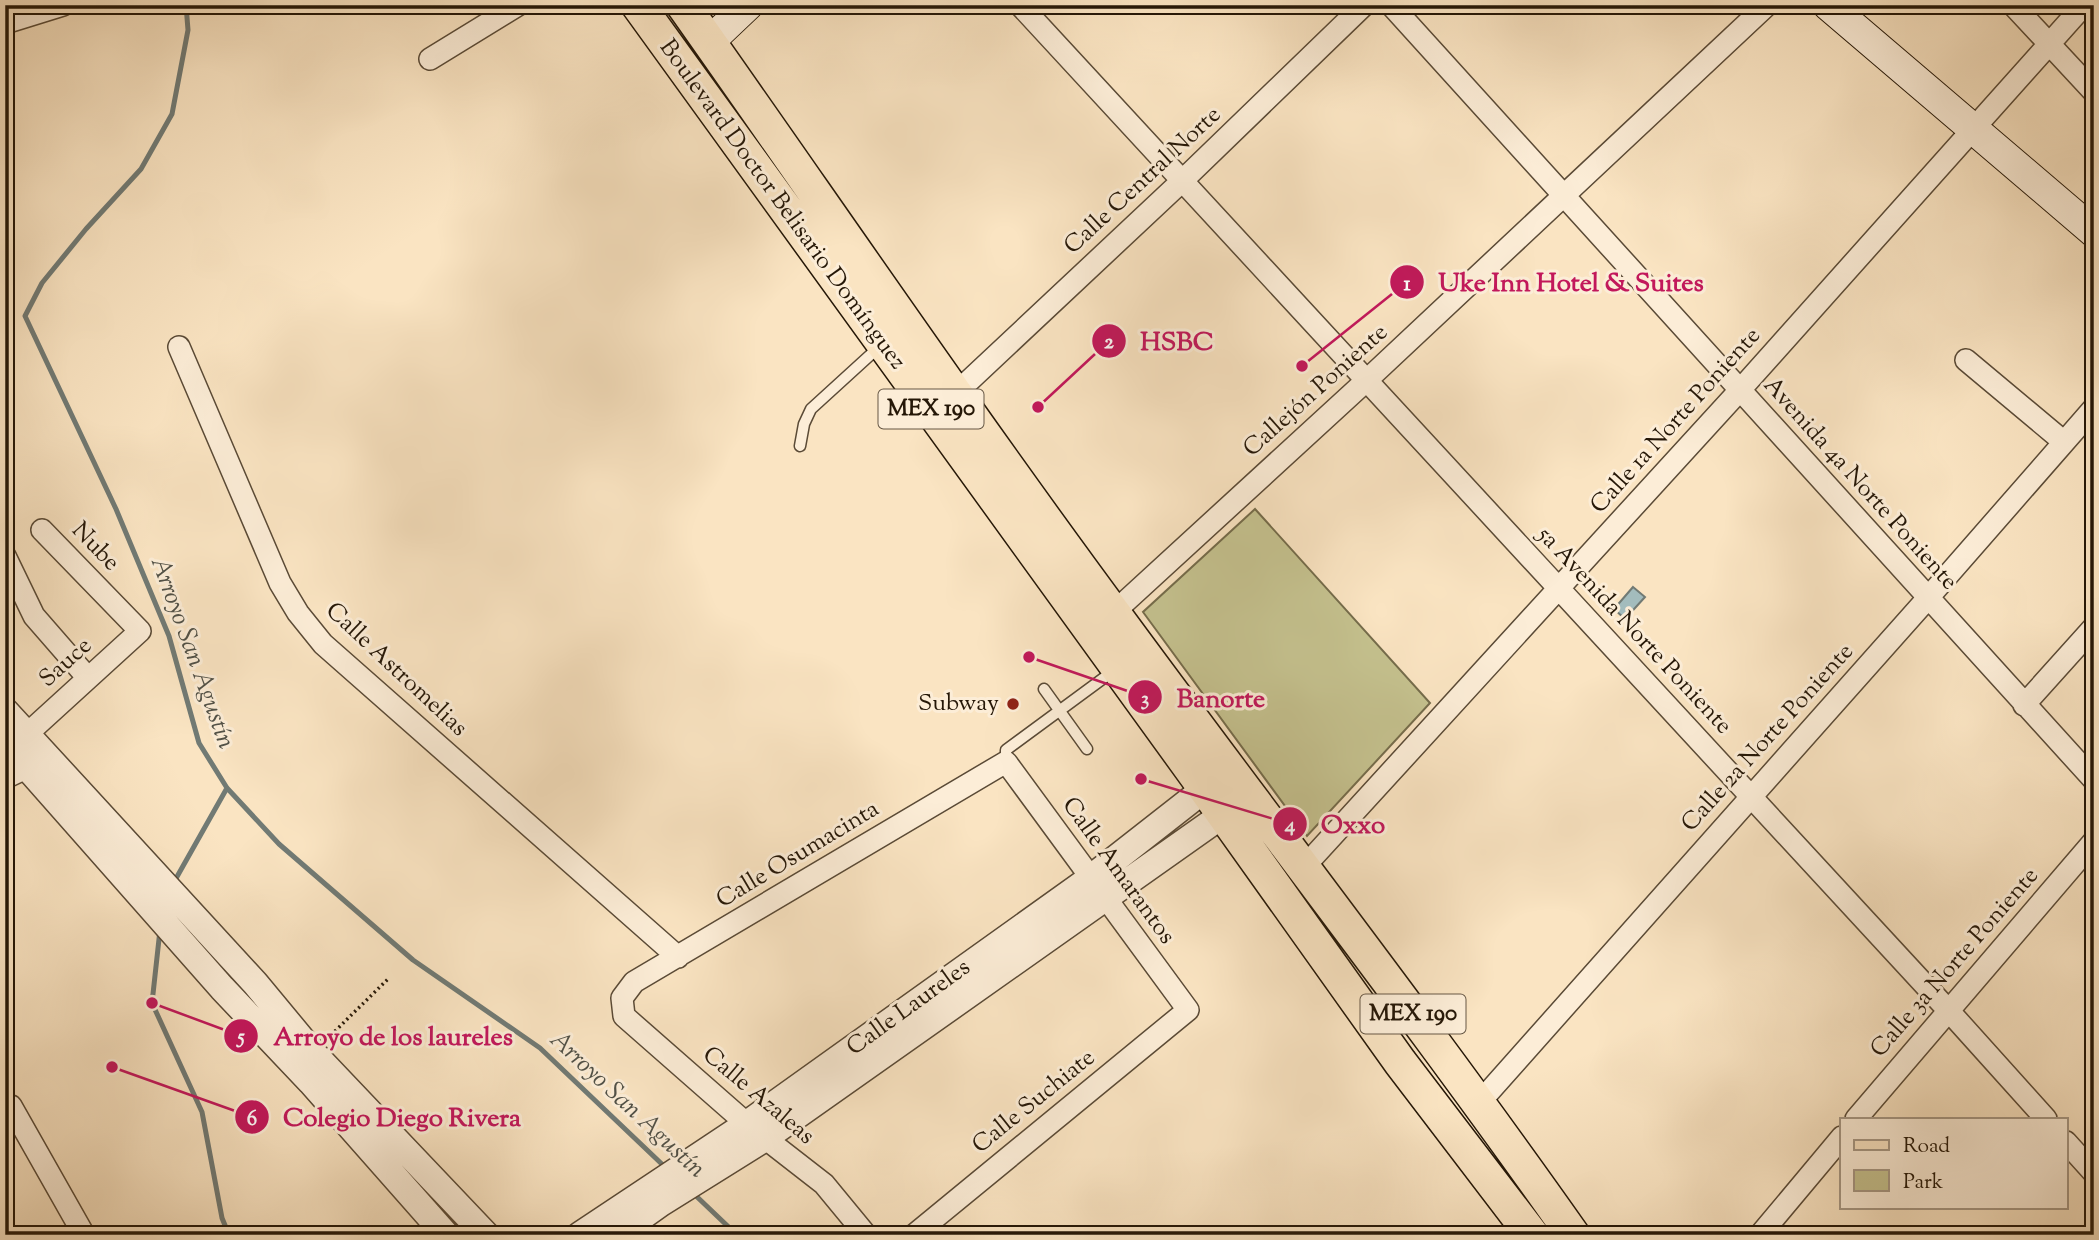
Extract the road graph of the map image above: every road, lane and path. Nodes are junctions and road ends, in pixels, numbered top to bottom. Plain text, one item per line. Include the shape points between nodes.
1 (63, 5) edge
2 (518, 5) edge
3 (638, 5) edge
4 (683, 5) edge
5 (1020, 5) edge
6 (1364, 5) edge
7 (1391, 5) edge
8 (1767, 5) edge
9 (1828, 5) edge
10 (2013, 5) edge
11 (2084, 5) edge
12 (735, 10) edge
13 (5, 23) edge
14 (709, 42) junction
15 (2049, 44) junction
16 (430, 59) dead end
17 (2094, 92) edge
18 (1973, 131) junction
19 (1182, 181) junction
20 (1565, 196) junction
21 (2094, 232) edge
22 (884, 343) junction
23 (179, 347) dead end
24 (1966, 360) dead end
25 (1367, 380) junction
26 (1740, 390) junction
27 (956, 393) junction
28 (2094, 408) edge
29 (2064, 442) junction
30 (800, 446) dead end
31 (42, 530) dead end
32 (6, 556) edge
33 (1559, 589) junction
34 (1927, 599) junction
35 (1113, 613) junction
36 (2094, 627) edge
37 (140, 631) joint
38 (1116, 669) junction
39 (88, 678) junction
40 (1044, 689) dead end
41 (2024, 705) junction
42 (5, 711) edge
43 (1059, 711) junction
44 (16, 738) edge
45 (1087, 749) dead end
46 (1006, 762) junction
47 (17, 773) edge
48 (2094, 780) edge
49 (1226, 792) junction
50 (1751, 797) junction
51 (85, 815) junction
52 (2094, 841) edge
53 (1303, 868) junction
54 (1097, 888) junction
55 (678, 957) junction
56 (247, 974) junction
57 (389, 978) dead end
58 (229, 996) junction
59 (622, 998) joint
60 (1188, 1010) joint
61 (1948, 1010) junction
62 (313, 1053) junction
63 (1479, 1103) junction
64 (8, 1108) edge
65 (1857, 1118) edge
66 (2045, 1118) edge
67 (756, 1131) junction
68 (1840, 1139) edge
69 (2068, 1144) edge
70 (2094, 1173) edge
71 (656, 1195) junction
72 (1558, 1230) edge
73 (84, 1235) edge
74 (446, 1235) edge
75 (486, 1235) edge
76 (580, 1235) edge
77 (616, 1235) edge
78 (866, 1235) edge
79 (914, 1235) edge
80 (1532, 1235) edge
81 (1760, 1235) edge

1 - 13 street
2 - 16 street
3 - 22 main road, Boulevard Doctor Belisario Domínguez / MEX 190
4 - 14 main road, Boulevard Doctor Belisario Domínguez / MEX 190
5 - 19 street, 5a Avenida Norte Poniente
6 - 19 street, Calle Central Norte
7 - 20 street, Avenida 4a Norte Poniente
8 - 20 street, Callejón Poniente
9 - 18 main road
10 - 15 street
11 - 15 street, Calle 1a Norte Poniente
12 - 14 main road
14 - 27 main road, Boulevard Doctor Belisario Domínguez / MEX 190
15 - 17 street
15 - 18 street, Calle 1a Norte Poniente
18 - 21 main road
18 - 26 street, Calle 1a Norte Poniente
19 - 25 street, 5a Avenida Norte Poniente
19 - 27 street, Calle Central Norte
20 - 25 street, Callejón Poniente
20 - 26 street, Avenida 4a Norte Poniente
22 - 30 lane via 811,409
22 - 38 main road, Boulevard Doctor Belisario Domínguez / MEX 190
23 - 55 street, Calle Astromelias via 280,583 323,644
24 - 29 street
25 - 33 street, 5a Avenida Norte Poniente
25 - 35 street, Callejón Poniente
26 - 33 street, Calle 1a Norte Poniente
26 - 34 street, Avenida 4a Norte Poniente
27 - 35 main road, Boulevard Doctor Belisario Domínguez / MEX 190
28 - 29 street, Calle 2a Norte Poniente
29 - 34 street, Calle 2a Norte Poniente
31 - 37 street, Nube
32 - 39 street via 34,616
33 - 50 street, 5a Avenida Norte Poniente
33 - 53 street, Calle 1a Norte Poniente
34 - 41 street, Avenida 4a Norte Poniente
34 - 50 street, Calle 2a Norte Poniente
35 - 49 main road, Boulevard Doctor Belisario Domínguez / MEX 190
36 - 41 street
37 - 39 street, Sauce
38 - 43 lane
38 - 49 main road, Boulevard Doctor Belisario Domínguez / MEX 190
39 - 44 street, Sauce
40 - 43 lane
41 - 48 street, Avenida 4a Norte Poniente
42 - 44 street
43 - 45 lane
43 - 46 lane via 1006,751
44 - 47 street
44 - 51 street
46 - 54 street, Calle Amarantos
46 - 55 street, Calle Osumacinta
47 - 51 street
49 - 53 main road, MEX 190
49 - 54 street, Calle Laureles
49 - 80 main road, MEX 190 via 1400,1062
50 - 61 street, 5a Avenida Norte Poniente
50 - 63 street, Calle 2a Norte Poniente
51 - 56 street via 163,884
51 - 58 street via 155,913
52 - 61 street, Calle 3a Norte Poniente
53 - 63 main road, MEX 190
54 - 60 street, Calle Amarantos
54 - 67 street, Calle Laureles
55 - 59 street, Calle Osumacinta via 634,982
56 - 58 street
56 - 62 street
57 - 62 path
58 - 74 street
59 - 67 street, Calle Azaleas via 624,1016
60 - 79 street, Calle Suchiate
61 - 65 street, Calle 3a Norte Poniente
61 - 66 street, 5a Avenida Norte Poniente
62 - 75 street
63 - 72 main road, MEX 190
64 - 73 street
67 - 71 street, Calle Laureles
67 - 78 street, Calle Azaleas via 824,1184
68 - 81 street
69 - 70 street
71 - 76 street, Calle Laureles
71 - 77 street

